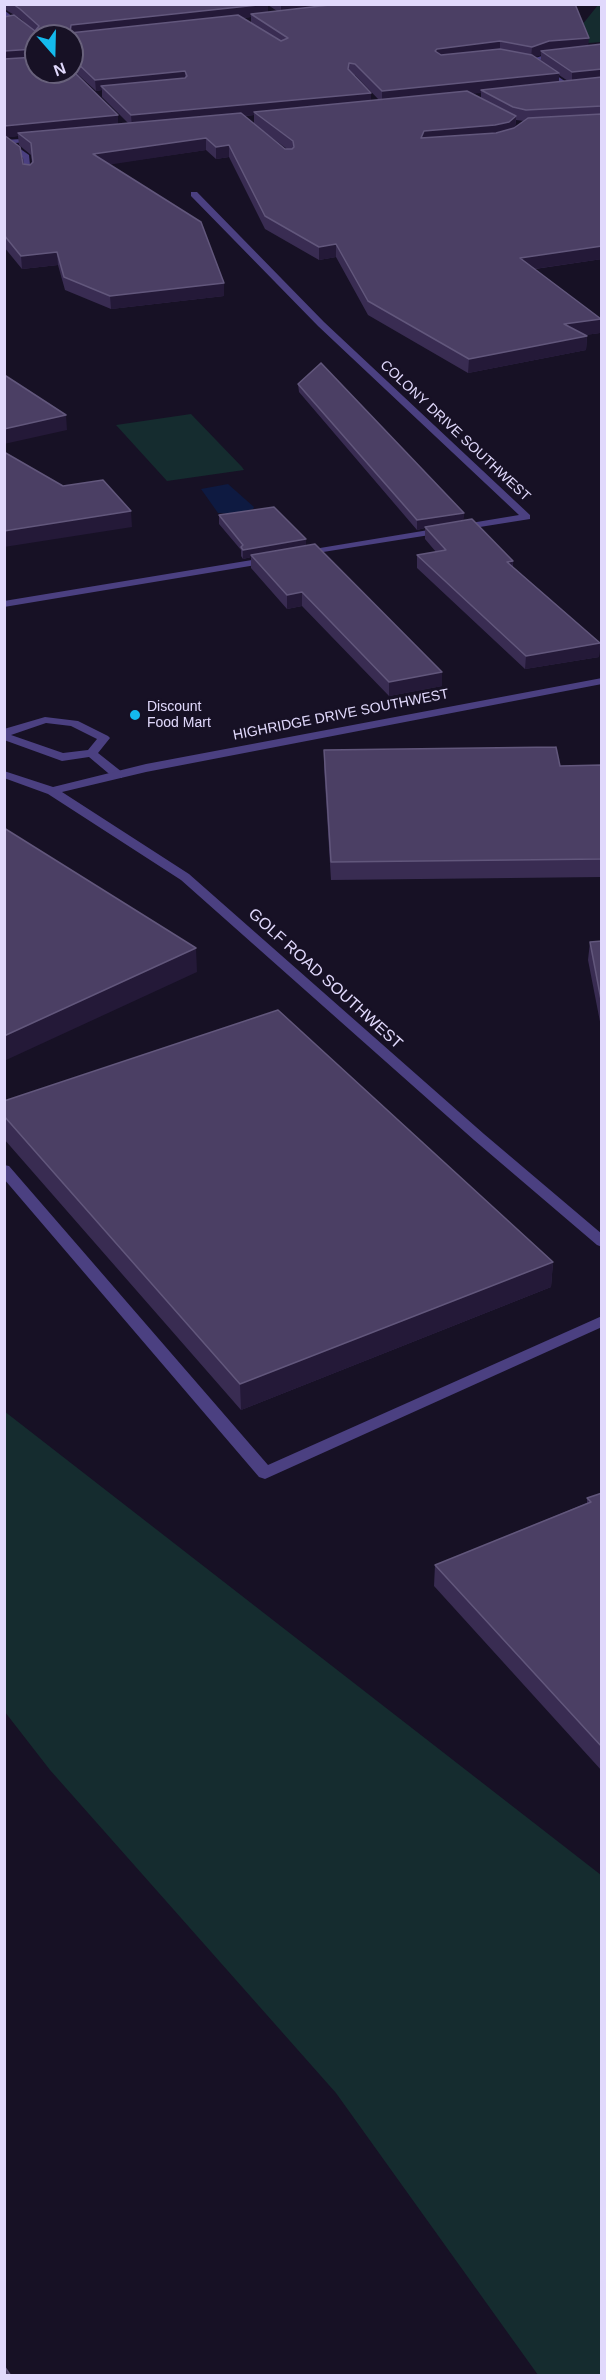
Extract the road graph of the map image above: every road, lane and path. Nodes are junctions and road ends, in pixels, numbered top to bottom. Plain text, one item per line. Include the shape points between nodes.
1 (4, 12) edge
2 (17, 22) junction
3 (4, 24) edge
4 (24, 28) edge
5 (602, 52) edge
6 (525, 60) edge
7 (534, 63) junction
8 (580, 86) edge
9 (570, 87) junction
10 (559, 88) edge
11 (40, 139) edge
12 (6, 142) edge
13 (28, 173) edge
14 (194, 194) dead end
15 (292, 556) edge
16 (281, 558) edge
17 (4, 604) edge
18 (602, 681) edge
19 (4, 735) edge
20 (92, 753) junction
21 (4, 774) edge
22 (118, 775) junction
23 (52, 791) junction
24 (4, 1169) edge
25 (602, 1242) edge
26 (602, 1321) edge

1 - 2 street
2 - 3 street
2 - 4 street
5 - 7 street via 549,56
6 - 7 street
7 - 9 street
8 - 9 street
9 - 10 street
11 - 12 street
12 - 13 street via 26,158
14 - 15 street, COLONY DRIVE SOUTHWEST via 321,324 527,517
16 - 17 street
18 - 22 street, HIGHRIDGE DRIVE SOUTHWEST
19 - 20 street via 62,757
19 - 20 street via 45,720 74,723 104,738
20 - 22 street
21 - 23 street, GOLF ROAD SOUTHWEST
22 - 23 street, HIGHRIDGE DRIVE SOUTHWEST
23 - 25 street, GOLF ROAD SOUTHWEST via 185,877
24 - 26 street via 265,1473

